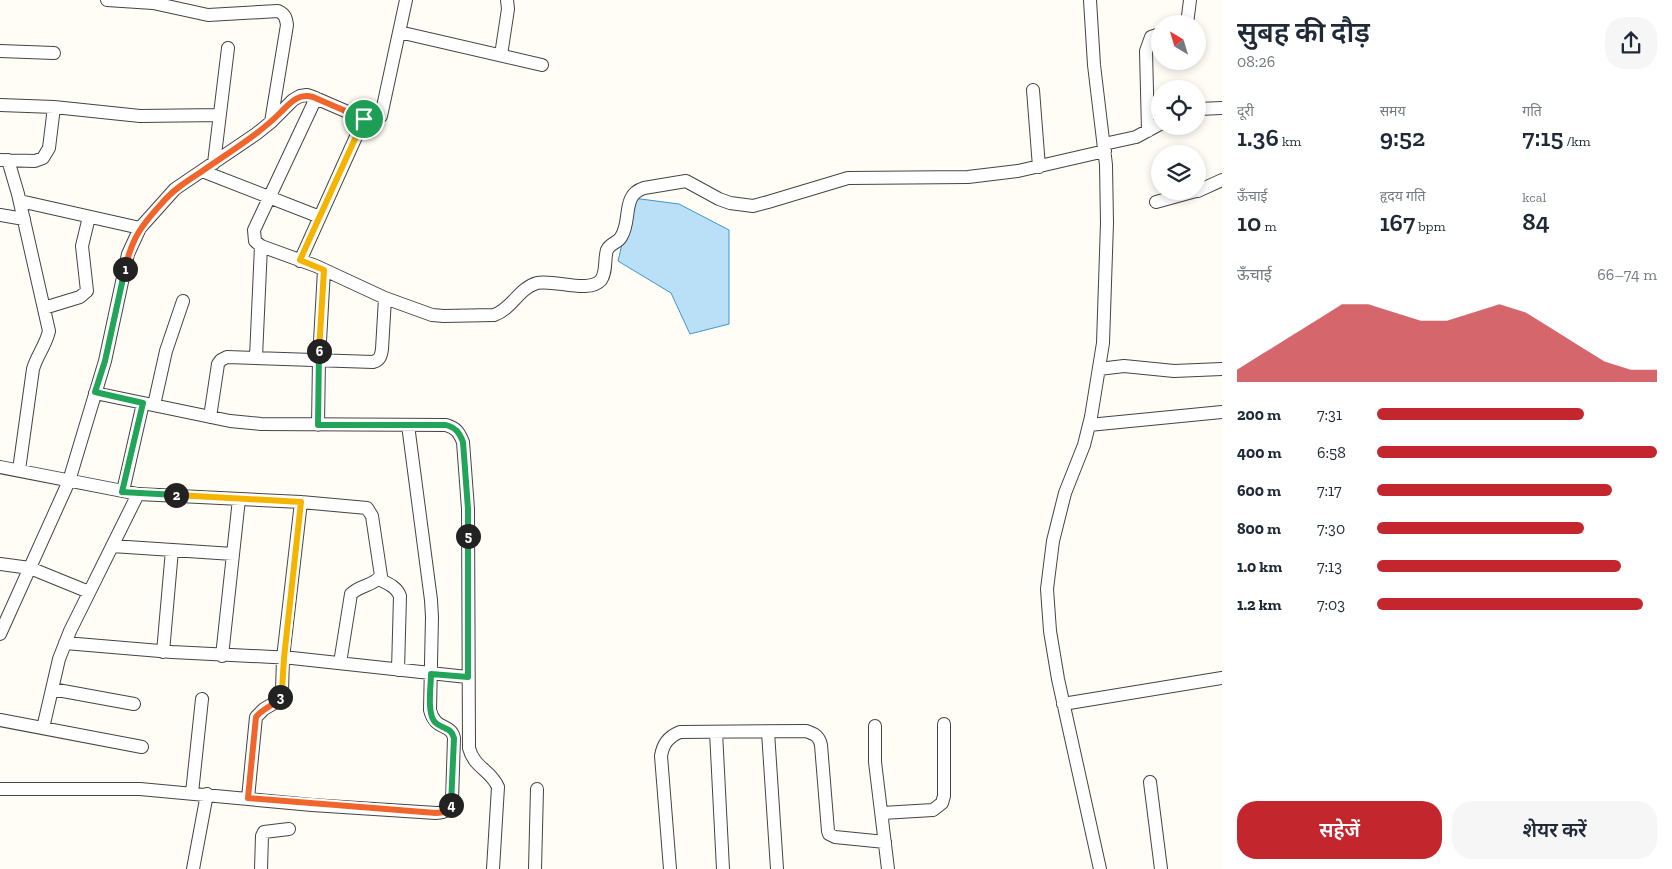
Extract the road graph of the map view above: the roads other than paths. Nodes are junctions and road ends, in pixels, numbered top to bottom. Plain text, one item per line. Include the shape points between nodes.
1 (107, 0) edge
2 (406, 0) edge
3 (507, 0) edge
4 (1090, 0) edge
5 (1190, 0) edge
6 (1188, 15) edge
7 (399, 32) junction
8 (1151, 37) edge
9 (228, 48) dead end
10 (0, 51) edge
11 (54, 53) dead end
12 (501, 54) junction
13 (542, 65) dead end
14 (1033, 90) dead end
15 (316, 98) junction
16 (0, 105) edge
17 (54, 107) junction
18 (1222, 108) edge
19 (1206, 109) edge
20 (219, 115) junction
21 (364, 119) junction
22 (272, 122) junction
23 (1151, 129) edge
24 (1148, 131) junction
25 (1104, 148) junction
26 (4, 160) edge
27 (214, 163) junction
28 (1039, 167) junction
29 (202, 171) junction
30 (1222, 180) edge
31 (1206, 187) edge
32 (271, 197) junction
33 (1163, 200) edge
34 (20, 201) junction
35 (1156, 202) dead end
36 (0, 215) edge
37 (320, 216) junction
38 (89, 217) junction
39 (24, 218) junction
40 (140, 228) junction
41 (260, 246) junction
42 (300, 260) junction
43 (324, 270) junction
44 (385, 298) junction
45 (183, 301) dead end
46 (44, 308) junction
47 (256, 357) junction
48 (319, 360) junction
49 (1099, 369) junction
50 (1222, 369) edge
51 (95, 392) junction
52 (149, 404) junction
53 (1222, 412) edge
54 (210, 417) junction
55 (318, 425) junction
56 (408, 425) junction
57 (1089, 426) junction
58 (0, 466) edge
59 (19, 470) junction
60 (69, 481) junction
61 (122, 492) junction
62 (138, 494) junction
63 (238, 499) junction
64 (301, 502) junction
65 (112, 546) junction
66 (172, 550) junction
67 (233, 554) junction
68 (0, 564) edge
69 (30, 568) junction
70 (379, 579) junction
71 (89, 592) junction
72 (0, 634) edge
73 (66, 643) junction
74 (163, 652) junction
75 (222, 656) junction
76 (284, 658) junction
77 (340, 663) junction
78 (398, 670) junction
79 (431, 674) junction
80 (468, 677) junction
81 (1222, 678) edge
82 (52, 689) junction
83 (202, 699) dead end
84 (134, 704) dead end
85 (1063, 704) junction
86 (0, 720) edge
87 (944, 724) dead end
88 (875, 726) dead end
89 (43, 728) junction
90 (716, 732) junction
91 (768, 732) junction
92 (142, 747) dead end
93 (1150, 782) dead end
94 (0, 789) edge
95 (537, 789) dead end
96 (192, 793) junction
97 (207, 794) junction
98 (248, 798) junction
99 (882, 813) junction
100 (289, 830) dead end
101 (885, 842) junction
102 (193, 869) edge
103 (261, 869) edge
104 (493, 869) edge
105 (535, 869) edge
106 (670, 869) edge
107 (723, 869) edge
108 (777, 869) edge
109 (888, 869) edge
110 (1100, 869) edge
111 (1161, 869) edge

1 - 22 street via 153,4 208,15 283,13 287,25
2 - 7 street
3 - 12 street
4 - 25 street via 1094,72
5 - 6 street
7 - 12 street
7 - 21 street via 381,116 376,120
8 - 24 street via 1146,51
9 - 20 street
10 - 11 street
12 - 13 street
14 - 28 street
15 - 21 street
15 - 22 street via 307,95 293,100
15 - 32 street
16 - 17 street
17 - 20 street via 140,116
17 - 26 street via 49,148 43,158 35,161
18 - 19 street
20 - 27 street
21 - 37 street
22 - 27 street
23 - 24 street
24 - 25 street
25 - 28 street
25 - 49 street via 1108,223
26 - 34 street
27 - 29 street
28 - 44 street via 968,177 848,178 752,206 719,199 686,181 652,186 637,190 631,196 622,236 608,248 603,276 596,284 538,283 494,315 432,315
29 - 32 street
29 - 40 street via 175,189
30 - 31 street
32 - 37 street
32 - 41 street via 254,230 255,241
33 - 35 street
34 - 38 street
34 - 39 street
36 - 39 street
37 - 42 street
38 - 40 street
38 - 46 street via 82,246 87,291 80,297
39 - 46 street
40 - 51 street via 128,254 105,361
41 - 42 street
41 - 47 street
42 - 43 street
43 - 44 street
43 - 48 street
44 - 48 street via 382,349 378,360
45 - 52 street
46 - 59 street via 48,331 33,368
47 - 48 street
47 - 54 street via 233,356 221,360
48 - 55 street
49 - 50 street via 1124,366 1174,371
49 - 57 street
51 - 52 street
51 - 60 street
52 - 54 street
52 - 61 street
53 - 57 street
54 - 55 street via 261,424
55 - 56 street
56 - 79 street via 431,600
56 - 80 street via 446,425 455,428 463,442 468,509
57 - 85 street via 1052,541 1048,589 1050,631
58 - 59 street
59 - 60 street
60 - 61 street
60 - 69 street
61 - 62 street
62 - 63 street
62 - 65 street
63 - 64 street
63 - 67 street
64 - 70 street via 363,506 370,511 381,573
64 - 76 street
65 - 66 street
65 - 71 street
66 - 67 street
66 - 74 street
67 - 75 street
68 - 69 street
69 - 71 street
69 - 72 street
70 - 77 street via 351,594
70 - 78 street via 395,588 400,596
71 - 73 street
73 - 74 street
73 - 82 street
74 - 75 street
75 - 76 street
76 - 77 street
76 - 98 street via 280,697 255,721
77 - 78 street
78 - 79 street
79 - 80 street
79 - 98 street via 431,716 437,724 449,729 454,738 452,800 446,812
80 - 104 street via 471,756 498,787
81 - 85 street
82 - 84 street
82 - 89 street
83 - 96 street
85 - 110 street
86 - 89 street
87 - 99 street via 942,803 933,810
88 - 99 street via 875,762
89 - 92 street
90 - 91 street
90 - 106 street via 680,732 667,740 662,748
90 - 107 street
91 - 101 street via 806,731 819,738 829,834 835,838
91 - 108 street
93 - 111 street
94 - 96 street via 132,789
95 - 105 street
96 - 97 street
97 - 98 street
97 - 102 street
99 - 101 street
100 - 103 street via 264,832
101 - 109 street

